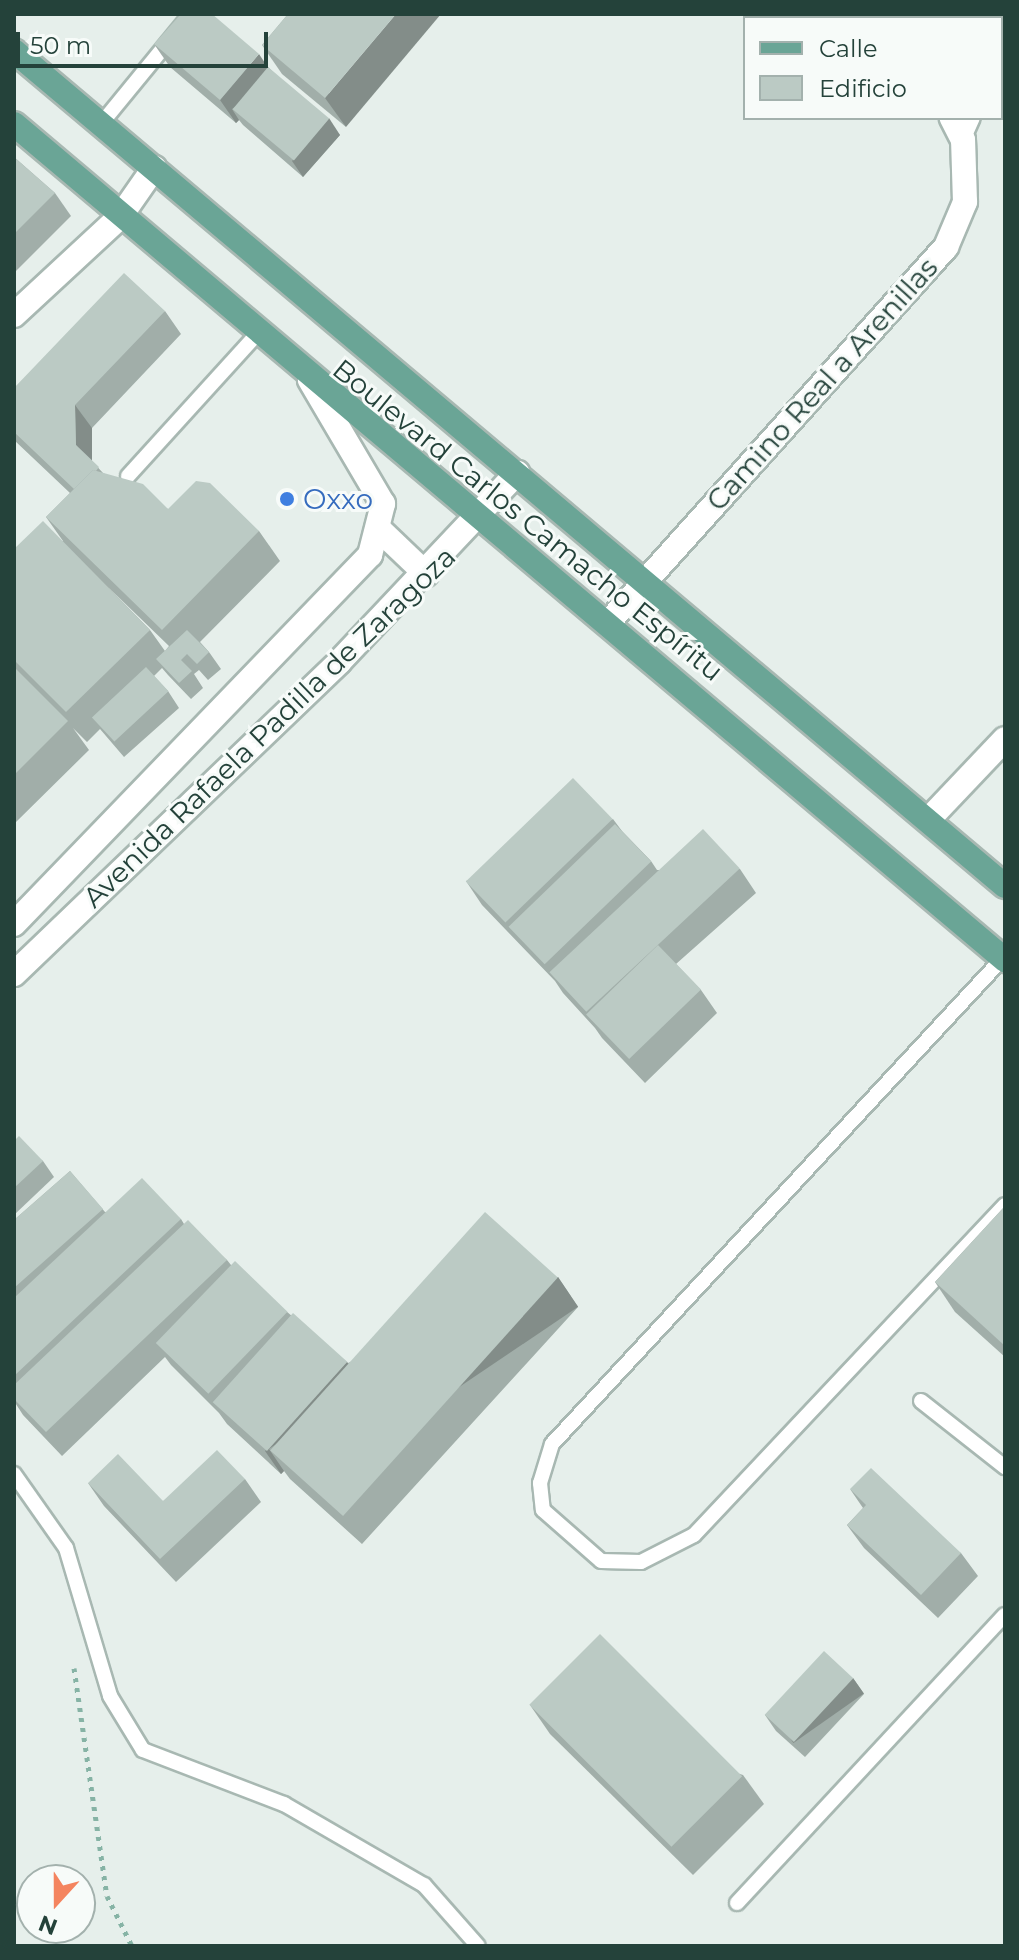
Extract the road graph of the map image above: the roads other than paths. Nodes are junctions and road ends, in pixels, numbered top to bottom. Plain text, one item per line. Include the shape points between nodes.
1 (191, 14) edge
2 (14, 51) edge
3 (14, 124) edge
4 (101, 124) junction
5 (962, 125) edge
6 (154, 168) junction
7 (120, 217) junction
8 (14, 315) edge
9 (257, 334) junction
10 (310, 380) junction
11 (517, 473) junction
12 (128, 476) edge
13 (482, 518) junction
14 (382, 532) junction
15 (426, 574) junction
16 (645, 581) junction
17 (608, 623) junction
18 (1005, 739) edge
19 (929, 819) junction
20 (1005, 886) edge
21 (14, 924) edge
22 (1004, 959) edge
23 (14, 974) edge
24 (1005, 1205) edge
25 (921, 1401) dead end
26 (1005, 1467) edge
27 (14, 1474) edge
28 (1005, 1615) edge
29 (737, 1903) dead end
30 (478, 1946) edge

1 - 4 lane
2 - 4 main road, Boulevard Carlos Camacho Espíritu
3 - 7 main road, Boulevard Carlos Camacho Espíritu
4 - 6 main road, Boulevard Carlos Camacho Espíritu
5 - 16 main road, Camino Real a Arenillas via 965,202 946,247
6 - 7 main road
6 - 11 main road, Boulevard Carlos Camacho Espíritu
7 - 8 main road
7 - 9 main road, Boulevard Carlos Camacho Espíritu
9 - 10 main road, Boulevard Carlos Camacho Espíritu
9 - 12 lane
10 - 13 main road, Boulevard Carlos Camacho Espíritu
10 - 14 main road via 383,504
11 - 13 main road, Avenida Rafaela Padilla de Zaragoza
11 - 16 main road, Boulevard Carlos Camacho Espíritu
13 - 15 main road, Avenida Rafaela Padilla de Zaragoza
13 - 17 main road, Boulevard Carlos Camacho Espíritu
14 - 15 main road
14 - 21 main road, Avenida Rafaela Padilla de Zaragoza via 370,555
15 - 23 main road, Avenida Rafaela Padilla de Zaragoza
16 - 17 main road, Camino Real a Arenillas
16 - 19 main road, Boulevard Carlos Camacho Espíritu
17 - 22 main road, Boulevard Carlos Camacho Espíritu
18 - 19 main road
19 - 20 main road, Boulevard Carlos Camacho Espíritu
22 - 24 lane via 552,1444 540,1483 543,1510 601,1561 641,1562 694,1535
25 - 26 lane
27 - 30 lane via 66,1548 110,1696 143,1750 284,1804 424,1885
28 - 29 lane

